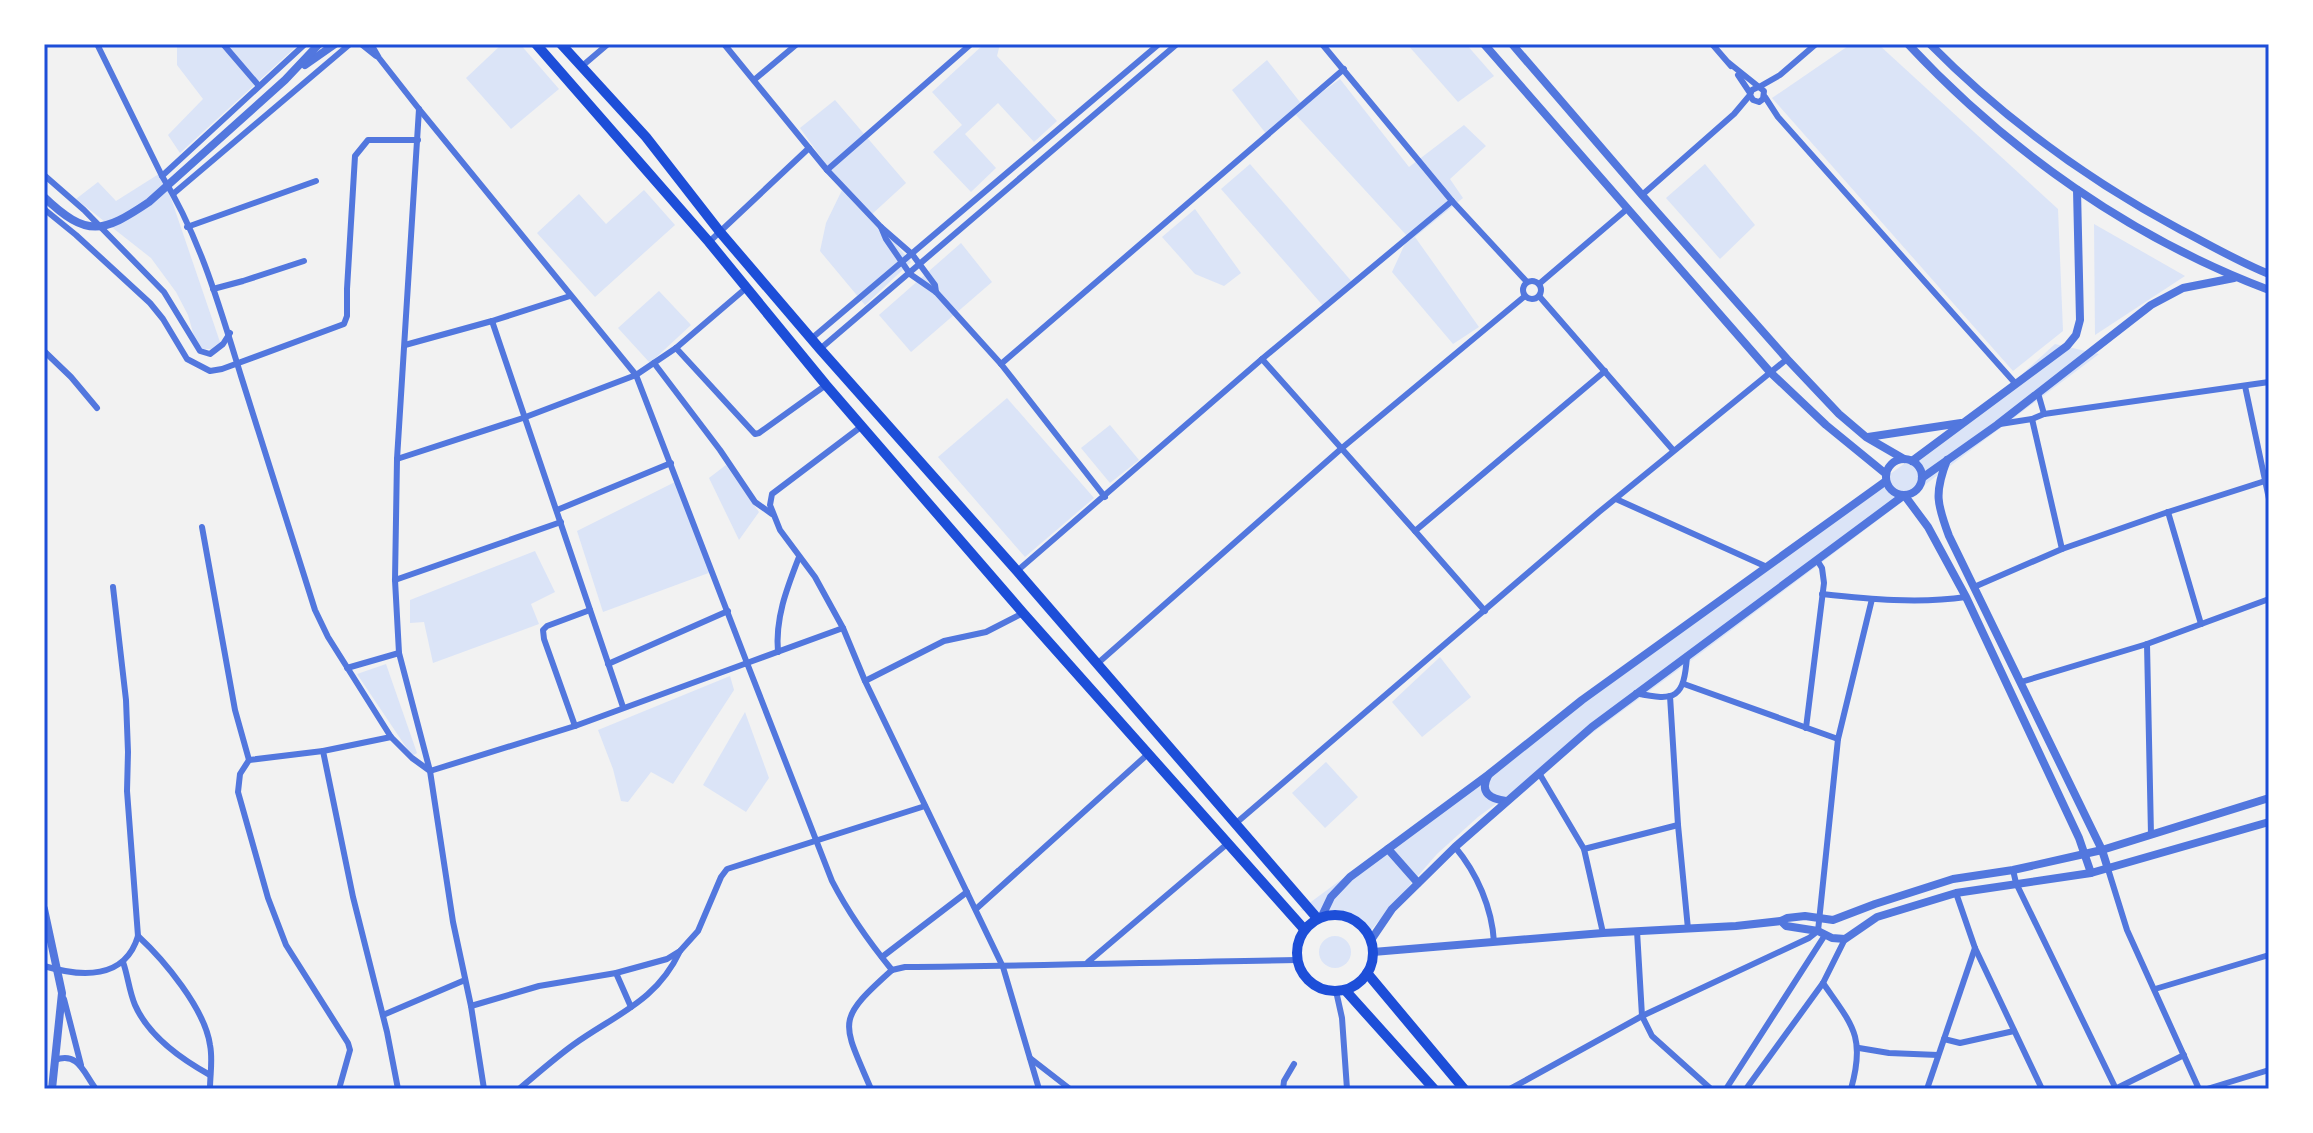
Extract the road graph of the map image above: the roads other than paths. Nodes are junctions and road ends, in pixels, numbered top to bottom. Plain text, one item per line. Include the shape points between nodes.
1 (97, 44) edge
2 (223, 44) edge
3 (305, 44) edge
4 (319, 44) edge
5 (335, 44) edge
6 (350, 44) edge
7 (361, 44) edge
8 (371, 44) edge
9 (536, 44) edge
10 (561, 44) edge
11 (608, 44) edge
12 (724, 44) edge
13 (797, 44) edge
14 (971, 44) edge
15 (1159, 44) edge
16 (1177, 44) edge
17 (1322, 44) edge
18 (1484, 44) edge
19 (1512, 44) edge
20 (1712, 44) edge
21 (1816, 44) edge
22 (1908, 44) edge
23 (1930, 44) edge
24 (379, 58) junction
25 (1729, 63) junction
26 (581, 67) junction
27 (1344, 69) junction
28 (1780, 75) junction
29 (285, 80) junction
30 (754, 80) junction
31 (259, 86) junction
32 (1758, 87) junction
33 (1757, 97) junction
34 (419, 109) junction
35 (418, 140) junction
36 (809, 148) junction
37 (827, 170) junction
38 (44, 175) edge
39 (162, 176) junction
40 (316, 181) dead end
41 (2077, 190) junction
42 (173, 194) junction
43 (1642, 195) junction
44 (44, 197) edge
45 (1452, 201) junction
46 (44, 209) edge
47 (1627, 209) junction
48 (187, 227) junction
49 (881, 227) junction
50 (720, 232) junction
51 (709, 242) junction
52 (912, 254) junction
53 (304, 261) dead end
54 (902, 262) junction
55 (921, 265) junction
56 (910, 274) junction
57 (2269, 274) edge
58 (2237, 278) junction
59 (1527, 282) junction
60 (1539, 284) junction
61 (213, 289) junction
62 (745, 289) junction
63 (2269, 290) edge
64 (936, 292) junction
65 (570, 296) junction
66 (1525, 296) junction
67 (1539, 296) junction
68 (492, 321) junction
69 (230, 333) junction
70 (811, 339) junction
71 (2072, 342) junction
72 (405, 345) junction
73 (676, 348) junction
74 (820, 349) junction
75 (44, 351) edge
76 (2085, 356) junction
77 (1262, 359) junction
78 (1787, 359) junction
79 (237, 362) junction
80 (654, 363) junction
81 (1001, 364) junction
82 (1605, 371) junction
83 (1770, 372) junction
84 (636, 375) junction
85 (2269, 382) edge
86 (2015, 383) junction
87 (826, 385) junction
88 (2245, 386) junction
89 (2038, 393) junction
90 (97, 408) dead end
91 (2044, 414) junction
92 (523, 418) junction
93 (2032, 419) junction
94 (1962, 423) junction
95 (1997, 425) junction
96 (862, 426) junction
97 (1866, 437) junction
98 (1342, 448) junction
99 (1673, 450) junction
100 (397, 459) junction
101 (1908, 460) junction
102 (1947, 460) junction
103 (671, 463) junction
104 (1886, 477) junction
105 (1922, 478) junction
106 (2265, 481) junction
107 (1904, 496) junction
108 (1105, 497) junction
109 (1616, 499) junction
110 (2269, 499) edge
111 (557, 510) junction
112 (2168, 512) junction
113 (774, 515) junction
114 (561, 522) junction
115 (202, 527) dead end
116 (1415, 531) junction
117 (2062, 549) junction
118 (799, 557) junction
119 (1817, 560) junction
120 (1767, 567) junction
121 (1017, 571) junction
122 (395, 580) junction
123 (113, 587) dead end
124 (1974, 587) junction
125 (1822, 594) junction
126 (1966, 597) junction
127 (1872, 599) junction
128 (2269, 599) edge
129 (590, 610) junction
130 (728, 611) junction
131 (1485, 611) junction
132 (1023, 613) junction
133 (2201, 624) junction
134 (843, 628) junction
135 (2147, 644) junction
136 (778, 652) junction
137 (399, 653) junction
138 (1687, 656) junction
139 (747, 663) junction
140 (608, 664) junction
141 (1096, 664) junction
142 (347, 668) junction
143 (865, 681) junction
144 (2021, 682) junction
145 (1684, 684) junction
146 (1636, 693) junction
147 (1670, 696) junction
148 (623, 707) junction
149 (575, 726) junction
150 (1806, 728) junction
151 (391, 737) junction
152 (1838, 739) junction
153 (323, 751) junction
154 (1148, 754) junction
155 (249, 760) junction
156 (430, 771) junction
157 (1539, 773) junction
158 (1488, 775) junction
159 (2269, 798) edge
160 (1506, 801) junction
161 (925, 806) junction
162 (2226, 812) junction
163 (2269, 822) edge
164 (1235, 824) junction
165 (1678, 825) junction
166 (2232, 831) junction
167 (2151, 835) junction
168 (815, 840) junction
169 (1227, 844) junction
170 (1455, 847) junction
171 (1388, 849) junction
172 (1584, 849) junction
173 (2102, 850) junction
174 (2085, 853) junction
175 (2108, 869) junction
176 (2013, 870) junction
177 (2091, 873) junction
178 (1418, 883) junction
179 (2016, 883) junction
180 (967, 892) junction
181 (1956, 893) junction
182 (44, 909) edge
183 (976, 909) junction
184 (1320, 917) junction
185 (1820, 917) junction
186 (1781, 921) junction
187 (1304, 929) junction
188 (1688, 929) junction
189 (1637, 931) junction
190 (1603, 933) junction
191 (1822, 933) junction
192 (138, 936) junction
193 (1845, 939) junction
194 (1494, 942) junction
195 (1372, 946) junction
196 (1975, 948) junction
197 (680, 951) junction
198 (2269, 955) edge
199 (882, 957) junction
200 (1297, 960) junction
201 (123, 962) junction
202 (1088, 962) junction
203 (44, 966) edge
204 (1003, 967) junction
205 (892, 970) junction
206 (58, 971) junction
207 (616, 973) junction
208 (1367, 973) junction
209 (465, 980) junction
210 (1823, 983) junction
211 (2155, 989) junction
212 (1340, 990) junction
213 (62, 993) junction
214 (471, 1006) junction
215 (631, 1007) junction
216 (383, 1015) junction
217 (1642, 1016) junction
218 (2014, 1031) junction
219 (1944, 1039) junction
220 (1859, 1048) junction
221 (1938, 1055) junction
222 (2184, 1055) junction
223 (1030, 1058) junction
224 (55, 1060) junction
225 (1294, 1064) dead end
226 (81, 1065) junction
227 (2269, 1070) edge
228 (210, 1075) junction
229 (52, 1089) edge
230 (96, 1089) edge
231 (210, 1089) edge
232 (339, 1089) edge
233 (398, 1089) edge
234 (484, 1089) edge
235 (519, 1089) edge
236 (871, 1089) edge
237 (1039, 1089) edge
238 (1070, 1089) edge
239 (1283, 1089) edge
240 (1347, 1089) edge
241 (1434, 1089) edge
242 (1464, 1089) edge
243 (1510, 1089) edge
244 (1711, 1089) edge
245 (1726, 1089) edge
246 (1746, 1089) edge
247 (1851, 1089) edge
248 (1927, 1089) edge
249 (2042, 1089) edge
250 (2116, 1089) edge
251 (2199, 1089) edge
252 (2207, 1089) edge

1 - 39 street
2 - 31 street
3 - 31 street
4 - 29 street
5 - 29 street
6 - 42 street
7 - 24 street
8 - 24 street
9 - 51 highway
10 - 26 highway
11 - 26 street
12 - 30 street
13 - 30 street
14 - 37 street
15 - 52 street
16 - 55 street
17 - 27 street
18 - 47 street
19 - 43 street
20 - 25 street
21 - 28 street
22 - 41 street via 1967,103
23 - 57 street via 2003,112 2075,167
24 - 34 street
25 - 32 street
25 - 33 street
26 - 50 highway via 646,137
27 - 45 street
27 - 81 street
28 - 32 street
28 - 33 street
29 - 44 street via 149,202 124,218 100,228 78,223
30 - 36 street
31 - 39 street
32 - 33 street
33 - 43 street
33 - 86 street
34 - 35 street
34 - 65 street
35 - 72 street
35 - 79 street via 368,140 355,156 344,324
36 - 37 street
36 - 50 street
37 - 49 street
38 - 69 street via 164,292 200,351 217,351
39 - 42 street
40 - 48 street
41 - 58 street
41 - 71 street via 2080,320
42 - 48 street
43 - 78 street
45 - 59 street
45 - 77 street
46 - 79 street via 150,303 187,359 210,371
47 - 60 street
47 - 83 street
48 - 61 street
49 - 52 street
49 - 54 street
50 - 51 street
50 - 70 highway
51 - 62 highway
52 - 54 street
52 - 55 street
53 - 61 street
54 - 56 street
54 - 70 street
55 - 56 street
55 - 64 street
56 - 64 street
56 - 74 street
58 - 63 street
58 - 76 street via 2168,295
59 - 60 street
59 - 66 street
60 - 67 street
61 - 69 street
62 - 73 street
62 - 87 highway
64 - 81 street
65 - 68 street
65 - 84 street
66 - 67 street
66 - 98 street
67 - 82 street
68 - 72 street
68 - 92 street
69 - 79 street
70 - 74 highway
71 - 76 street via 2081,345
71 - 86 street
72 - 100 street
73 - 80 street
73 - 87 street via 755,434
74 - 121 highway
75 - 90 street
76 - 89 street
77 - 98 street
77 - 108 street
78 - 83 street
78 - 97 street
79 - 142 street via 315,610
80 - 84 street
80 - 113 street via 755,502
81 - 108 street
82 - 99 street
82 - 116 street
83 - 99 street
83 - 104 street
84 - 92 street
84 - 103 street
85 - 88 street
86 - 94 street
87 - 96 highway
88 - 91 street
88 - 106 street
89 - 91 street
89 - 95 street
91 - 93 street
92 - 100 street
92 - 111 street
93 - 95 street
93 - 117 street
94 - 97 street
94 - 101 street
95 - 102 street
96 - 113 street via 772,494
96 - 132 highway
97 - 101 street
98 - 116 street
98 - 141 street
99 - 109 street
100 - 122 street
101 - 104 street via 1894,462
101 - 105 street
102 - 105 street
102 - 124 street via 1937,494 1939,510
103 - 111 street
103 - 130 street
104 - 107 street via 1892,491
104 - 120 street
105 - 107 street via 1915,492
106 - 110 street
106 - 112 street
107 - 119 street
107 - 126 street via 1928,527
108 - 121 street
109 - 120 street
109 - 131 street
111 - 114 street
112 - 117 street
112 - 133 street
113 - 118 street
114 - 122 street
114 - 129 street
115 - 155 street
116 - 131 street
117 - 124 street
118 - 134 street
118 - 136 street via 779,615
119 - 125 street via 1824,575
119 - 138 street
120 - 158 street
121 - 141 highway
122 - 137 street
123 - 192 street via 126,700
124 - 144 street
125 - 127 street
125 - 150 street
126 - 127 street
126 - 174 street
127 - 152 street
128 - 133 street
129 - 140 street
129 - 149 street via 543,630
130 - 139 street
130 - 140 street
131 - 164 street
132 - 143 street via 986,632 944,641
132 - 154 highway
133 - 135 street
134 - 136 street
134 - 143 street
135 - 144 street
135 - 167 street
136 - 139 street
137 - 142 street
137 - 156 street
138 - 145 street
138 - 146 street
139 - 148 street
139 - 168 street
140 - 148 street
141 - 164 highway
142 - 151 street
143 - 161 street
144 - 173 street
145 - 147 street
145 - 150 street
146 - 147 street
146 - 157 street
147 - 165 street
148 - 149 street
149 - 156 street
150 - 152 street
151 - 153 street
151 - 156 street
152 - 185 street
153 - 155 street
153 - 216 street
154 - 169 highway
154 - 183 street
155 - 232 street via 237,782 239,803 286,945 348,1043
156 - 209 street
157 - 160 street
157 - 172 street
158 - 160 street via 1486,794
158 - 171 street
159 - 162 street
160 - 170 street
161 - 168 street
161 - 180 street
162 - 166 street
162 - 167 street
163 - 166 street
164 - 184 highway
165 - 172 street
165 - 188 street
166 - 175 street
167 - 173 street
168 - 197 street via 723,873 698,931
168 - 199 street via 848,913
169 - 187 highway
169 - 202 street
170 - 178 street
170 - 194 street via 1477,880
171 - 178 street
171 - 184 street via 1339,887
172 - 190 street
173 - 174 street
173 - 175 street
174 - 176 street
174 - 177 street
175 - 177 street
175 - 211 street via 2127,930
176 - 179 street
176 - 185 street via 1953,879 1833,920
177 - 179 street
178 - 195 street via 1392,909
179 - 181 street
179 - 250 street
180 - 183 street
180 - 199 street
181 - 193 street via 1877,917
181 - 196 street
182 - 206 street
183 - 204 street
184 - 187 highway
184 - 195 highway via 1334,914 1357,921
185 - 186 street
185 - 191 street
186 - 188 street
186 - 191 street
187 - 200 highway
188 - 189 street
189 - 190 street
189 - 217 street
190 - 194 street
191 - 193 street
191 - 217 street
191 - 245 street via 1817,951
192 - 201 street
192 - 228 street via 169,968 199,1013 210,1042
193 - 210 street
194 - 195 street
195 - 208 highway
196 - 218 street
196 - 219 street
197 - 207 street
197 - 215 street via 665,978
198 - 211 street
199 - 205 street
200 - 202 street
200 - 212 highway via 1307,979 1325,990
201 - 206 street via 98,972
201 - 228 street via 136,1008 147,1025 178,1055
202 - 204 street
203 - 206 street
204 - 205 street
204 - 223 street
205 - 236 street via 848,1019 852,1044
206 - 213 street
207 - 214 street via 539,986
207 - 215 street
208 - 212 highway
208 - 242 highway
209 - 214 street
209 - 216 street
210 - 220 street via 1851,1024
210 - 246 street
211 - 222 street
212 - 240 street
212 - 241 highway
213 - 224 street
213 - 226 street
214 - 234 street
215 - 235 street
216 - 233 street
217 - 243 street
217 - 244 street via 1652,1036
218 - 219 street via 1960,1043
218 - 249 street
219 - 221 street
220 - 221 street
220 - 247 street
221 - 248 street
222 - 250 street
222 - 251 street
223 - 237 street
223 - 238 street
224 - 226 street via 67,1058
224 - 229 street
225 - 239 street
226 - 230 street
227 - 252 street
228 - 231 street

